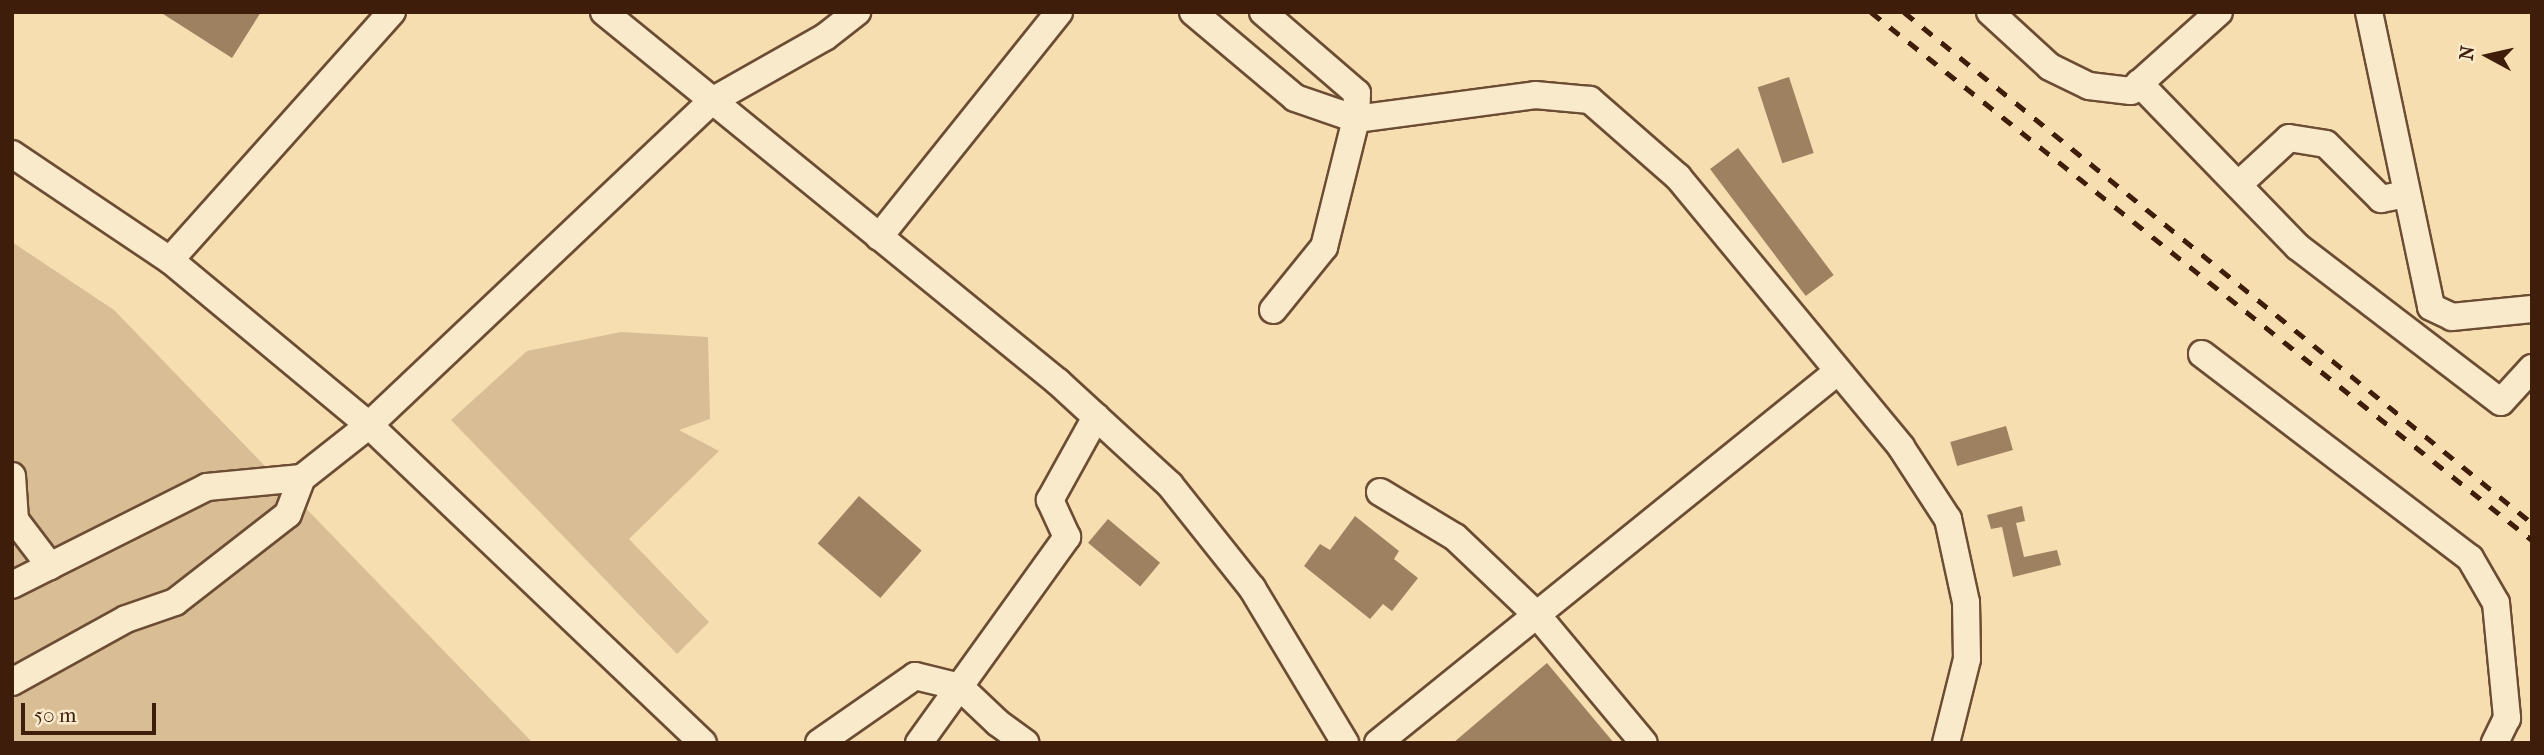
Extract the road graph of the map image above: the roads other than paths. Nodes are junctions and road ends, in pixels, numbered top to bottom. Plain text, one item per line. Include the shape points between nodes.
1 (392, 12) edge
2 (604, 12) edge
3 (858, 12) edge
4 (1059, 12) edge
5 (1193, 12) edge
6 (1263, 12) edge
7 (1990, 12) edge
8 (2219, 12) edge
9 (2369, 12) edge
10 (2139, 83) junction
11 (710, 102) junction
12 (1356, 119) junction
13 (12, 154) edge
14 (2238, 185) junction
15 (2407, 194) junction
16 (879, 237) junction
17 (170, 260) junction
18 (2532, 309) edge
19 (1273, 310) dead end
20 (2202, 354) dead end
21 (2532, 368) edge
22 (1837, 372) junction
23 (1096, 417) junction
24 (369, 425) junction
25 (12, 476) edge
26 (302, 478) junction
27 (1380, 492) dead end
28 (50, 566) junction
29 (12, 585) edge
30 (1538, 616) junction
31 (12, 682) edge
32 (960, 687) junction
33 (695, 740) edge
34 (819, 743) edge
35 (919, 743) edge
36 (1026, 743) edge
37 (1345, 743) edge
38 (1378, 743) edge
39 (1644, 743) edge
40 (1946, 743) edge
41 (2495, 743) edge

1 - 17 street
2 - 11 street
3 - 11 street via 825,37
4 - 16 street
5 - 12 street via 1295,98
6 - 12 street via 1357,93
7 - 10 street via 2050,67 2088,86 2131,90
8 - 10 street
9 - 15 street
10 - 14 street
11 - 16 street
11 - 24 street
12 - 19 street via 1324,247
12 - 22 street via 1535,94 1590,100 1678,177
13 - 17 street
14 - 15 street via 2289,138 2326,144 2381,199
14 - 21 street via 2298,247 2501,402
15 - 18 street via 2431,307 2452,317
16 - 23 street
17 - 24 street
20 - 41 street via 2470,558 2496,603 2507,718
22 - 30 street
22 - 40 street via 1901,447 1948,519 1966,602 1967,659
23 - 32 street via 1050,500 1067,537
23 - 37 street via 1170,485 1252,588
24 - 26 street
24 - 33 street
25 - 28 street via 15,520
26 - 28 street via 207,487
26 - 31 street via 288,514 175,602 126,619
27 - 30 street via 1455,537
28 - 29 street
30 - 38 street
30 - 39 street
32 - 34 street via 915,676
32 - 35 street
32 - 36 street

